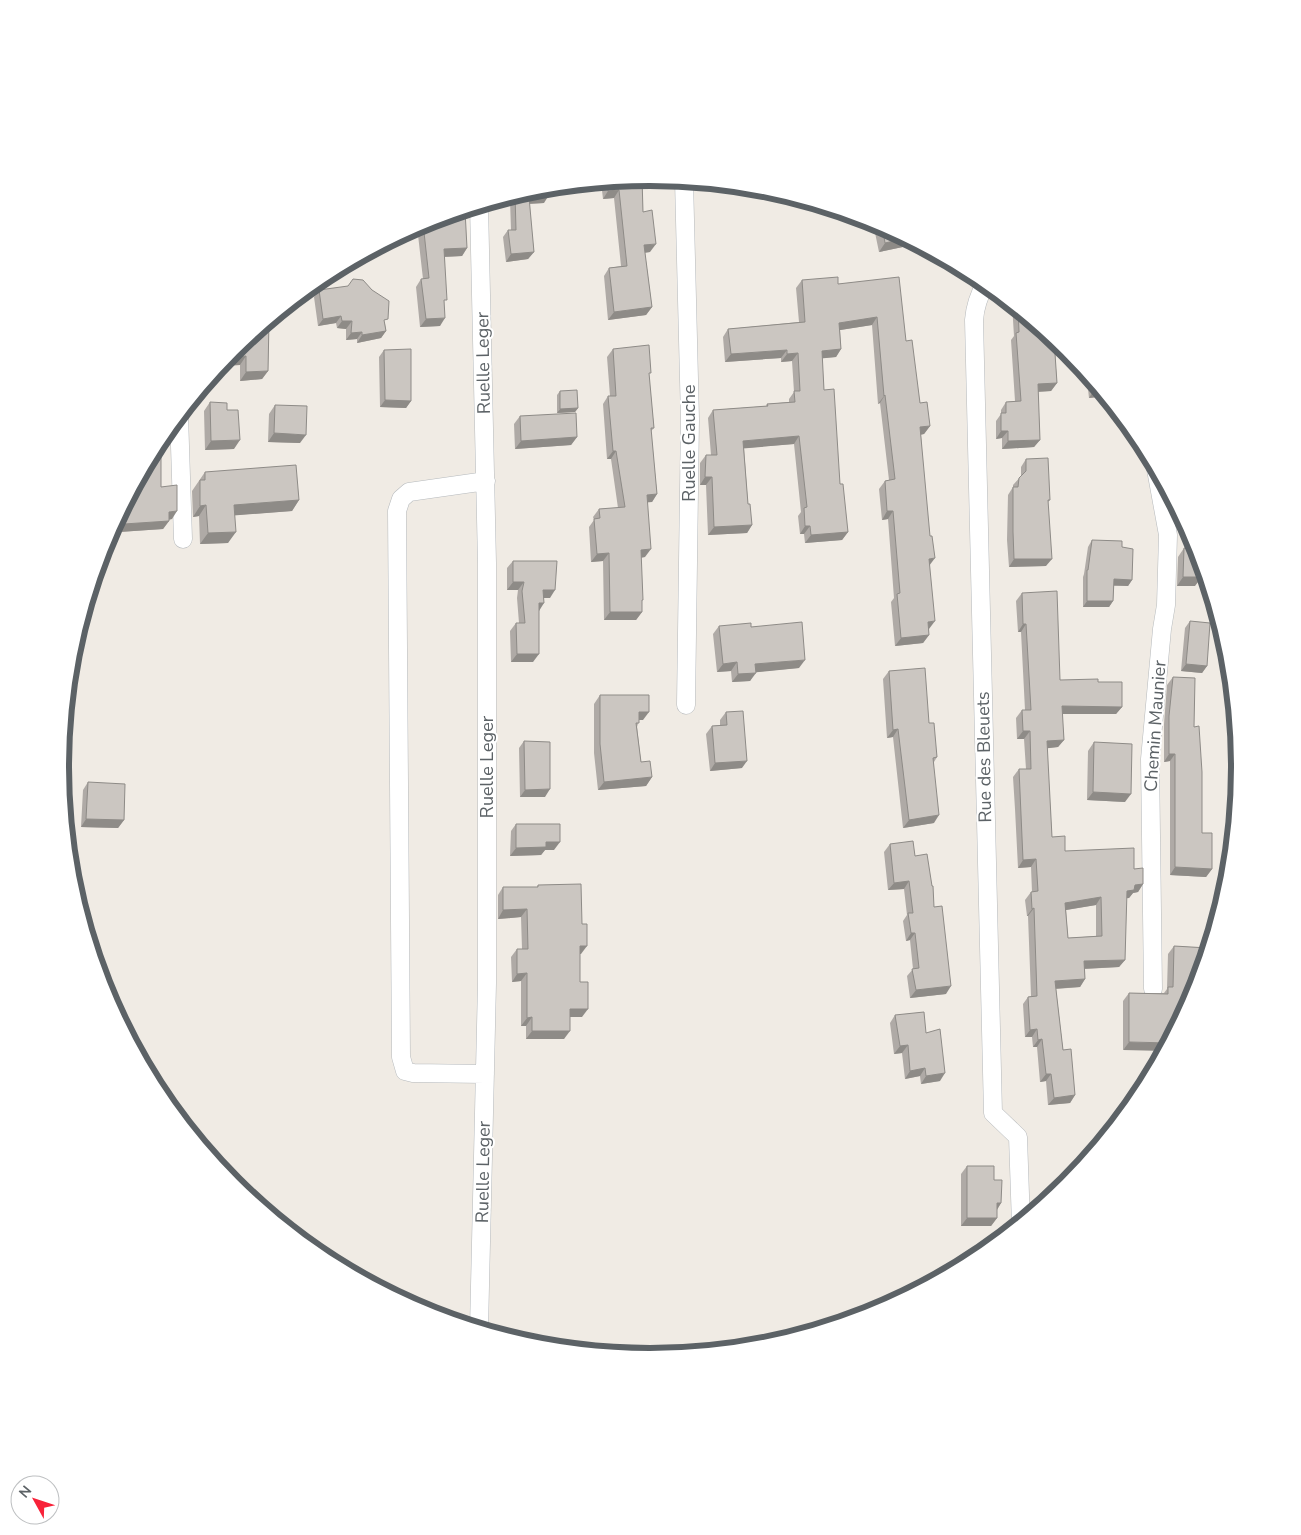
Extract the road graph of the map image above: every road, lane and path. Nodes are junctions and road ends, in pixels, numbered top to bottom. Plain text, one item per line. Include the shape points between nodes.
1 (684, 187) edge
2 (479, 212) edge
3 (982, 290) edge
4 (179, 427) edge
5 (486, 482) junction
6 (1159, 486) edge
7 (183, 539) dead end
8 (686, 705) dead end
9 (1153, 989) dead end
10 (485, 1074) junction
11 (1021, 1216) edge
12 (479, 1323) edge

1 - 8 street, Ruelle Gauche via 690,420
2 - 5 street, Ruelle Leger
3 - 11 street, Rue des Bleuets via 975,306 974,320 993,1113 1018,1137
4 - 7 street
5 - 10 street, Ruelle Leger
5 - 10 street via 409,492 401,499 397,511 401,1057 405,1071 413,1074
6 - 9 street, Chemin Maunier via 1168,535 1166,605 1150,759
10 - 12 street, Ruelle Leger

